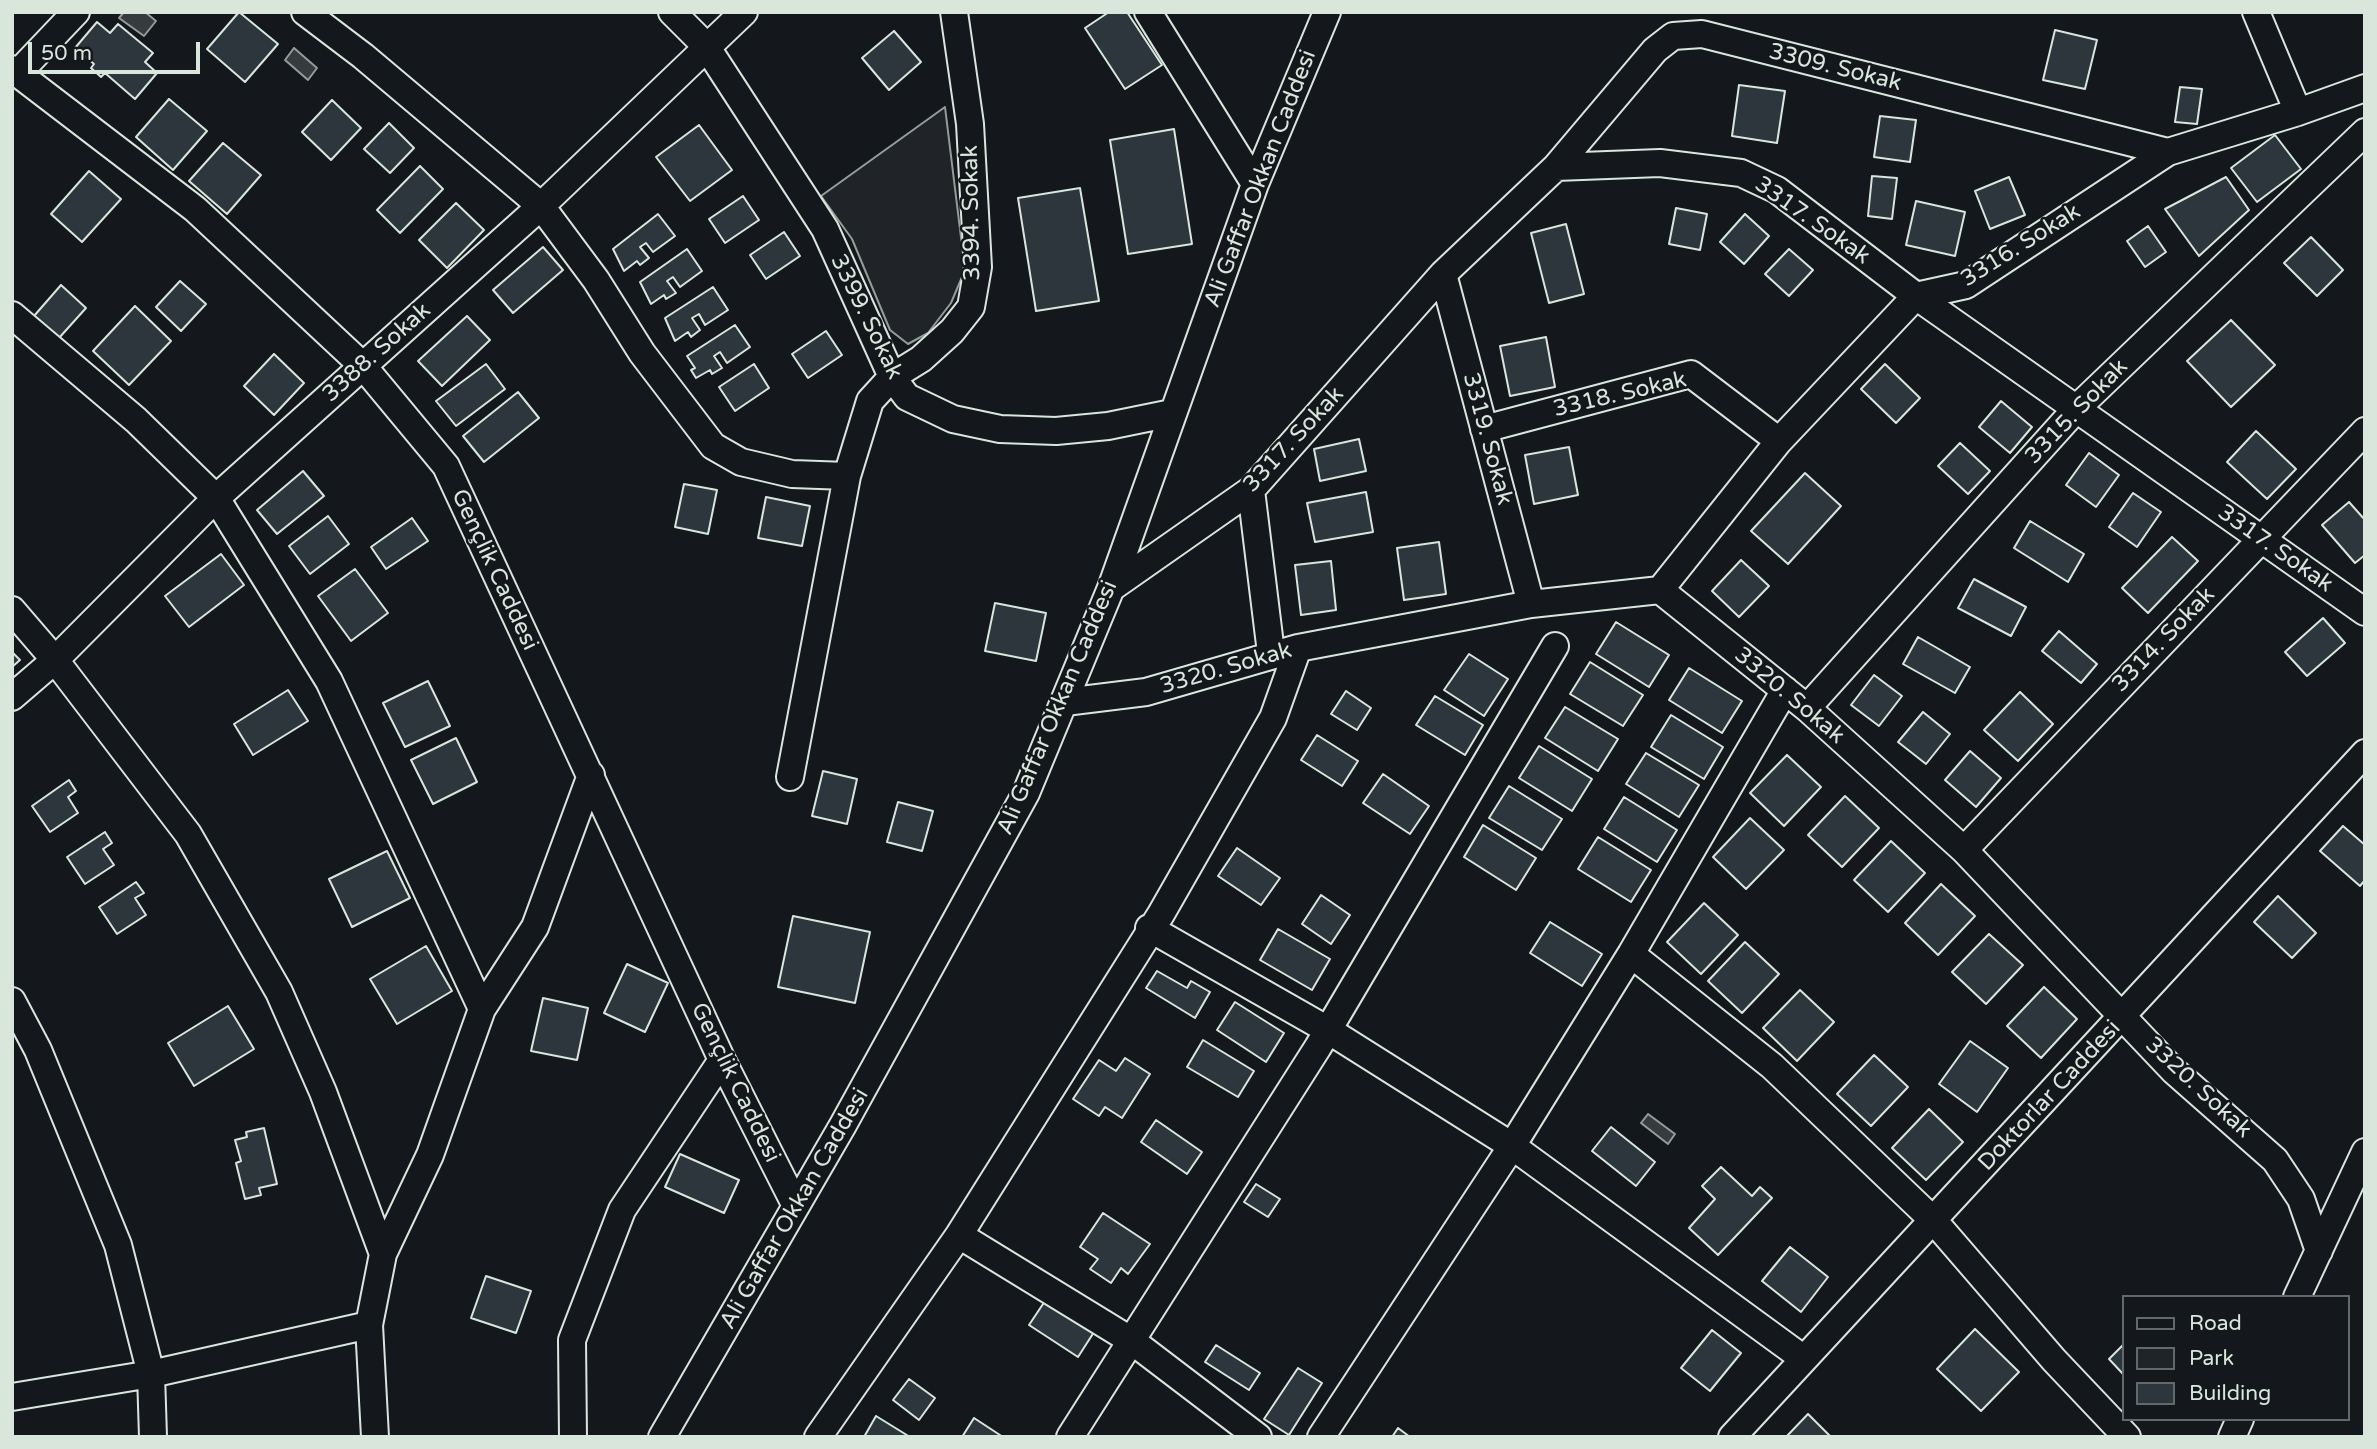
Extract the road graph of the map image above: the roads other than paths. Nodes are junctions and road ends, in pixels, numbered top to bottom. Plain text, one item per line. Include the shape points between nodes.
1 (76, 12) edge
2 (305, 12) edge
3 (672, 12) edge
4 (744, 12) edge
5 (954, 12) edge
6 (1148, 12) edge
7 (1327, 12) edge
8 (2256, 12) edge
9 (706, 46) junction
10 (15, 71) edge
11 (2365, 88) edge
12 (2298, 113) junction
13 (2365, 132) edge
14 (2168, 152) junction
15 (1556, 167) junction
16 (1255, 184) junction
17 (541, 206) junction
18 (1443, 274) junction
19 (1916, 296) junction
20 (12, 315) edge
21 (363, 366) junction
22 (892, 377) junction
23 (2077, 408) junction
24 (1172, 413) junction
25 (1484, 429) junction
26 (2365, 431) edge
27 (1779, 441) junction
28 (846, 476) junction
29 (1251, 490) junction
30 (216, 498) junction
31 (2261, 539) junction
32 (1111, 588) junction
33 (1660, 590) junction
34 (1531, 604) junction
35 (12, 610) edge
36 (2365, 612) edge
37 (1555, 646) dead end
38 (1298, 648) junction
39 (1271, 653) junction
40 (55, 660) junction
41 (1785, 690) junction
42 (12, 697) edge
43 (1065, 702) junction
44 (1807, 708) junction
45 (2365, 753) edge
46 (591, 775) junction
47 (790, 777) dead end
48 (1964, 850) junction
49 (1149, 928) junction
50 (1631, 954) junction
51 (12, 1001) edge
52 (482, 1009) junction
53 (2124, 1017) junction
54 (1328, 1030) junction
55 (722, 1060) junction
56 (1512, 1146) junction
57 (2365, 1152) edge
58 (796, 1206) junction
59 (1934, 1221) junction
60 (959, 1235) junction
61 (2319, 1251) junction
62 (383, 1254) junction
63 (2298, 1295) edge
64 (369, 1325) junction
65 (1132, 1341) junction
66 (1804, 1359) junction
67 (151, 1374) junction
68 (12, 1397) edge
69 (2240, 1421) edge
70 (153, 1437) edge
71 (375, 1437) edge
72 (573, 1437) edge
73 (663, 1437) edge
74 (817, 1437) edge
75 (1070, 1437) edge
76 (1258, 1437) edge
77 (1321, 1437) edge
78 (1732, 1437) edge
79 (2127, 1437) edge
80 (2232, 1437) edge

1 - 10 street
2 - 17 street
3 - 9 street, 3399. Sokak
4 - 9 street, 3388. Sokak
5 - 22 street, 3394. Sokak via 970,124 976,280 971,307 953,331
6 - 16 street
7 - 16 street, Ali Gaffar Okkan Caddesi
8 - 12 street
9 - 17 street, 3388. Sokak
9 - 22 street, 3399. Sokak via 825,229
10 - 21 street, Gençlik Caddesi via 195,209
11 - 12 street, 3316. Sokak
12 - 14 street, 3316. Sokak
13 - 23 street, 3315. Sokak
14 - 15 street, 3309. Sokak via 1702,34 1673,36 1655,50
14 - 19 street, 3316. Sokak via 1966,285
15 - 18 street, 3317. Sokak
15 - 19 street, 3317. Sokak via 1660,163 1741,173 1777,190
16 - 24 street, Ali Gaffar Okkan Caddesi
17 - 21 street, 3388. Sokak
17 - 28 street via 642,353 713,446 741,462 792,474
18 - 25 street, 3319. Sokak
18 - 29 street, 3317. Sokak
19 - 23 street, 3317. Sokak
19 - 27 street
20 - 30 street via 136,420
21 - 30 street, 3388. Sokak
21 - 46 street, Gençlik Caddesi via 446,466
22 - 24 street, 3399. Sokak via 907,397 928,409 1000,429 1056,431
22 - 28 street, 3394. Sokak via 870,401
23 - 31 street, 3317. Sokak
23 - 44 street, 3315. Sokak
24 - 32 street, Ali Gaffar Okkan Caddesi
25 - 27 street, 3318. Sokak via 1691,374
25 - 34 street, 3319. Sokak
26 - 31 street, 3314. Sokak
27 - 33 street
28 - 47 street, 3394. Sokak
29 - 32 street, 3317. Sokak
29 - 39 street
30 - 40 street, 3388. Sokak
30 - 52 street via 329,681
31 - 36 street, 3317. Sokak
31 - 48 street, 3314. Sokak
32 - 43 street, Ali Gaffar Okkan Caddesi
33 - 34 street, 3320. Sokak
33 - 41 street, 3320. Sokak
34 - 38 street, 3320. Sokak
35 - 40 street
37 - 54 street
38 - 39 street, 3320. Sokak
38 - 49 street via 1273,719
39 - 43 street, 3320. Sokak via 1146,692
40 - 42 street, 3388. Sokak
40 - 62 street via 188,834 279,992 323,1092
41 - 44 street, 3320. Sokak
41 - 50 street
43 - 58 street, Ali Gaffar Okkan Caddesi via 1026,793 982,876
44 - 48 street, 3320. Sokak
45 - 53 street, Doktorlar Caddesi
46 - 52 street via 536,927
46 - 55 street, Gençlik Caddesi
48 - 53 street, 3320. Sokak
49 - 54 street
49 - 60 street
50 - 56 street
50 - 59 street via 1772,1066
51 - 67 street via 38,1049 118,1245
52 - 62 street via 430,1155
53 - 59 street, Doktorlar Caddesi
53 - 61 street, 3320. Sokak via 2174,1071 2274,1160 2301,1199
54 - 56 street
54 - 65 street
55 - 58 street, Gençlik Caddesi
55 - 72 street via 622,1210 572,1340
56 - 66 street
56 - 77 street
57 - 61 street
58 - 73 street, Ali Gaffar Okkan Caddesi
59 - 66 street, Doktorlar Caddesi
59 - 79 street
60 - 65 street
60 - 74 street
61 - 63 street
62 - 64 street
64 - 67 street
64 - 71 street
65 - 75 street
65 - 76 street
66 - 78 street, Doktorlar Caddesi
67 - 68 street
67 - 70 street
69 - 80 street

